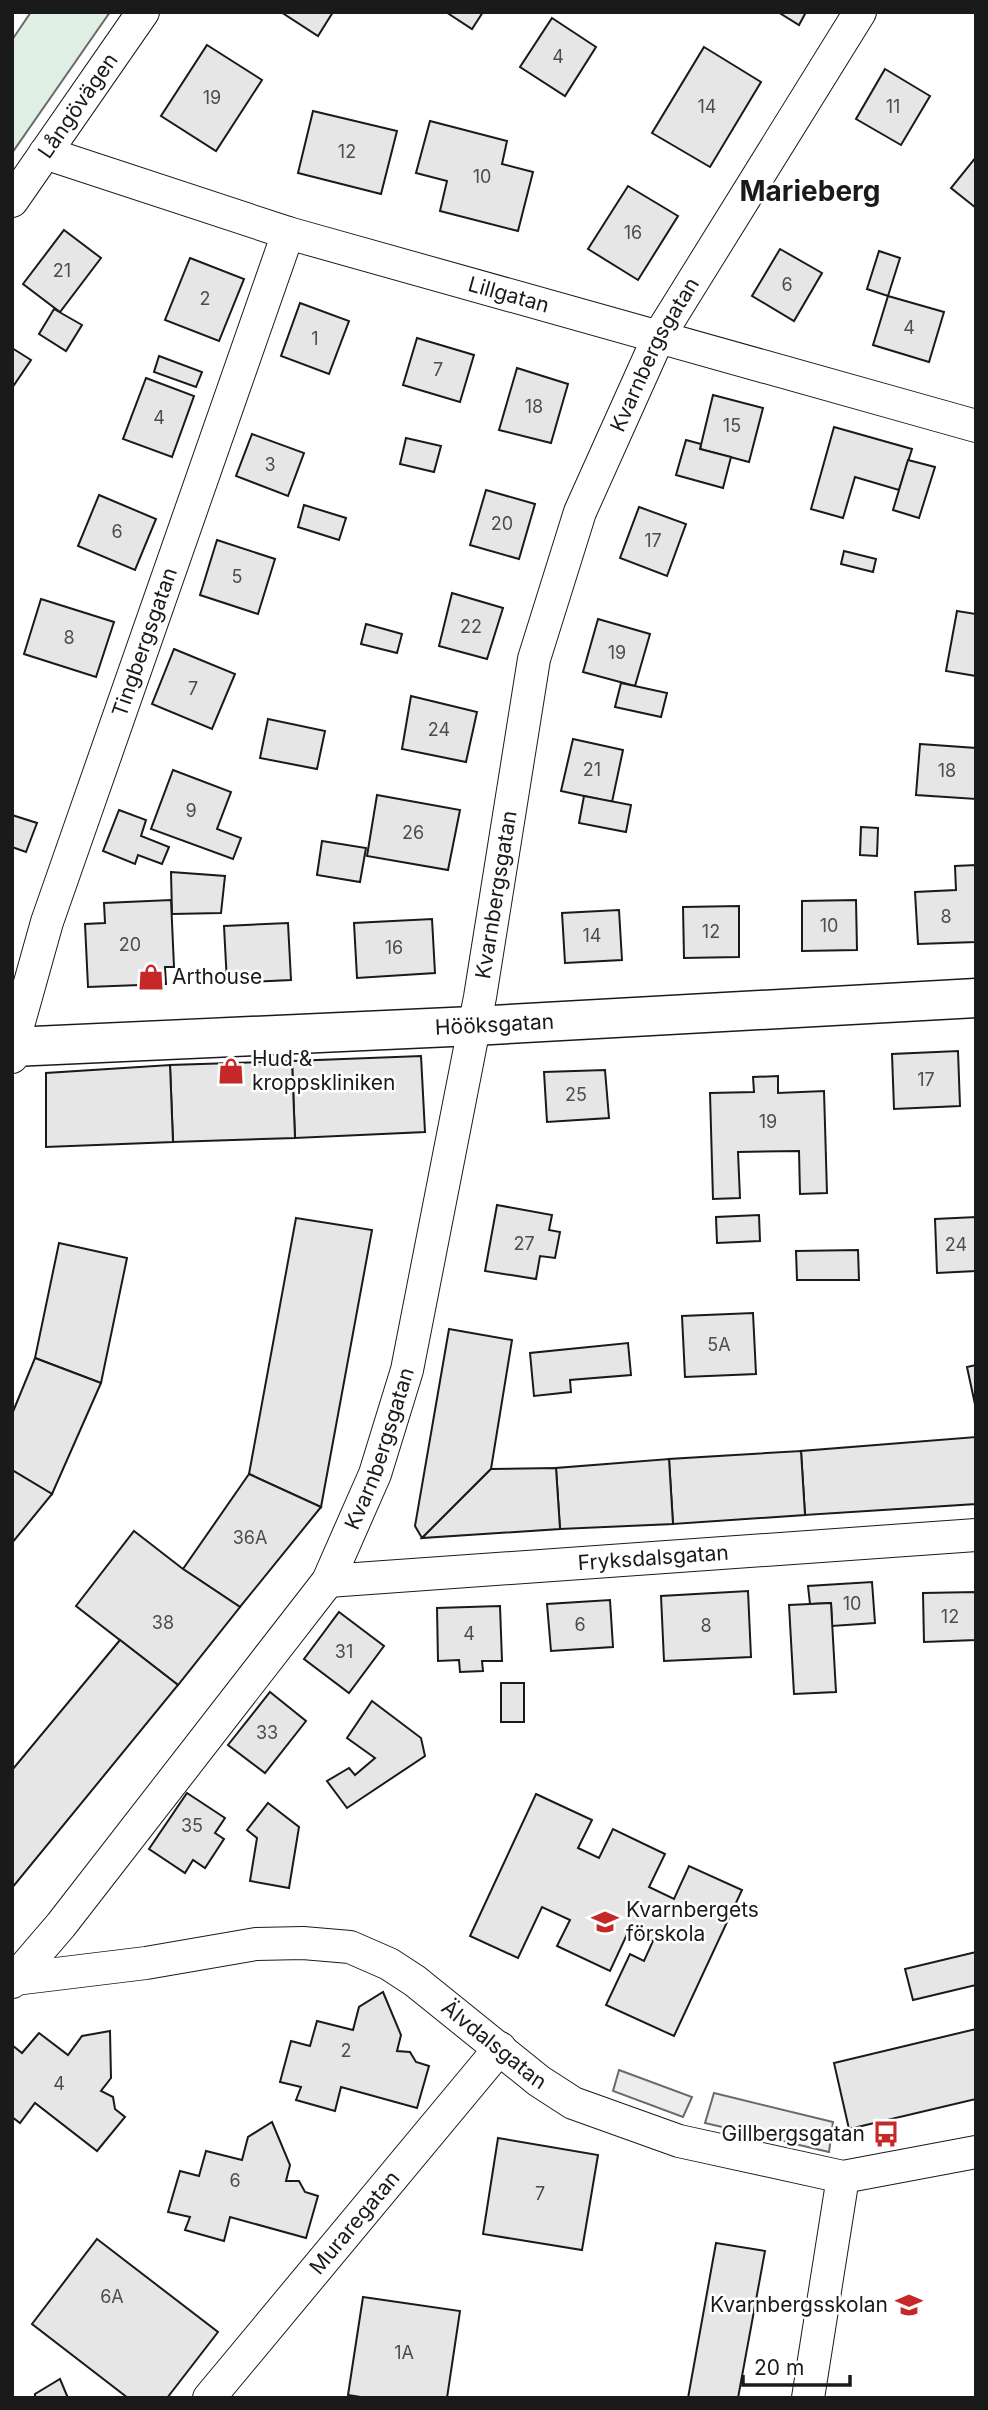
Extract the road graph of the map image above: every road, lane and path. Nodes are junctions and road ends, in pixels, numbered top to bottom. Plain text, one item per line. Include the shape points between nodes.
1 (143, 12) edge
2 (860, 12) edge
3 (45, 153) junction
4 (12, 201) edge
5 (288, 233) junction
6 (659, 336) junction
7 (976, 426) edge
8 (976, 998) edge
9 (473, 1026) junction
10 (12, 1047) edge
11 (12, 1057) edge
12 (976, 1535) edge
13 (328, 1581) junction
14 (14, 1981) edge
15 (500, 2048) junction
16 (976, 2152) edge
17 (843, 2177) junction
18 (209, 2398) edge
19 (808, 2398) edge

1 - 3 street, Långövägen
2 - 6 street, Kvarnbergsgatan
3 - 4 street, Långövägen
3 - 5 street, Lillgatan
5 - 6 street, Lillgatan
5 - 10 street, Tingbergsgatan via 47,922
6 - 7 street, Lillgatan
6 - 9 street, Kvarnbergsgatan via 580,512 534,659
8 - 9 street, Hööksgatan
9 - 10 street, Hööksgatan
9 - 13 street, Kvarnbergsgatan via 407,1370 374,1474
10 - 11 street, Tingbergsgatan
12 - 13 street, Fryksdalsgatan
13 - 14 street, Kvarnbergsgatan
14 - 15 street, Älvdalsgatan via 256,1944 350,1947 415,1981
15 - 17 street, Älvdalsgatan via 573,2103 679,2141
15 - 18 street, Muraregatan
16 - 17 street, Älvdalsgatan
17 - 19 street

